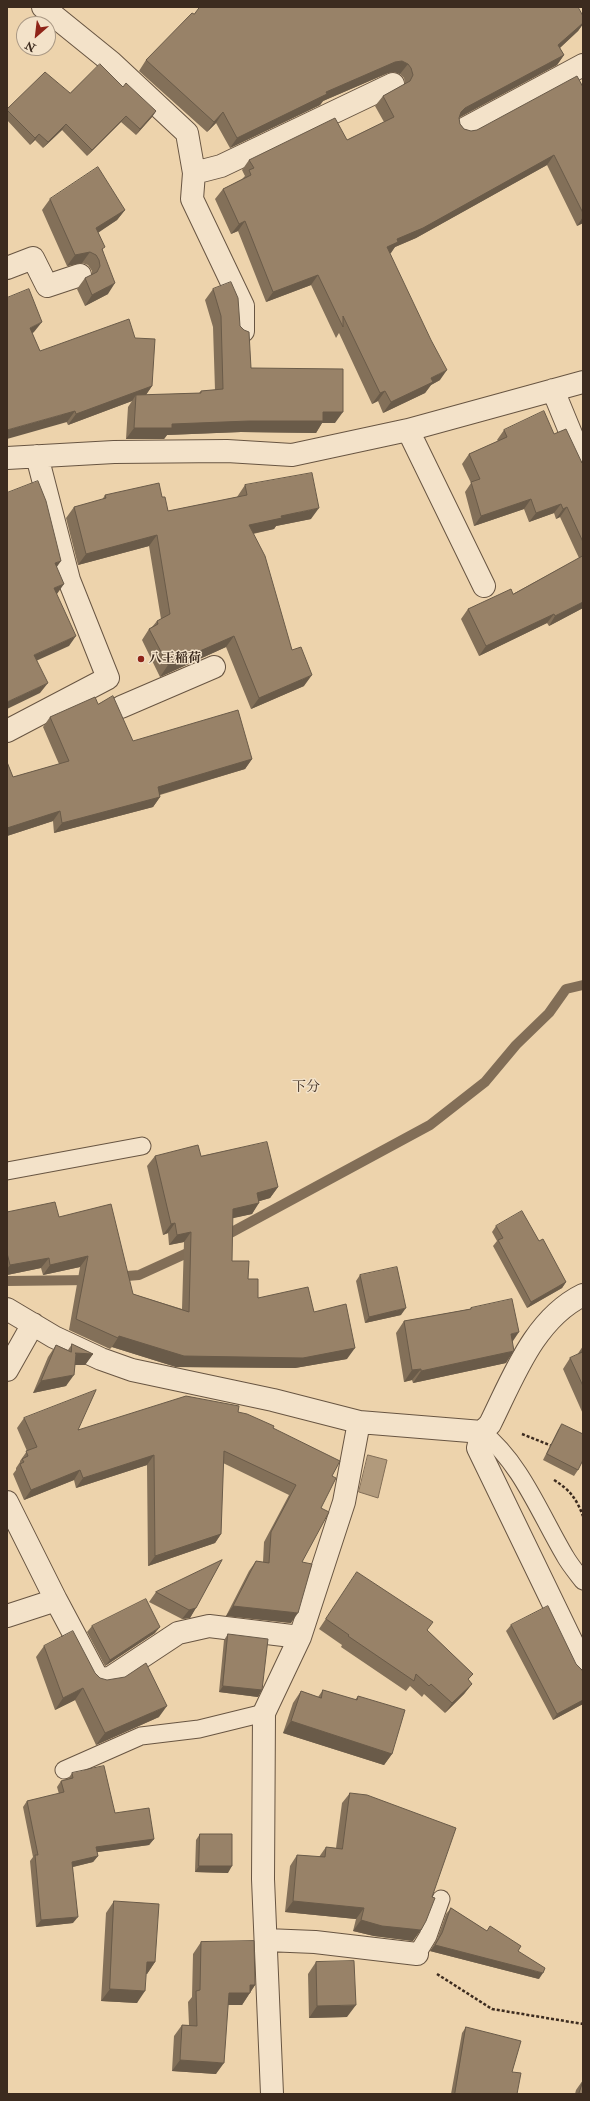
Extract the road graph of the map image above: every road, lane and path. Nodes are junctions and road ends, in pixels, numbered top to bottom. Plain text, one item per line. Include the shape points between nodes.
1 (43, 7) edge
2 (583, 65) edge
3 (393, 84) dead end
4 (464, 129) edge
5 (194, 173) junction
6 (7, 268) edge
7 (80, 275) dead end
8 (243, 331) edge
9 (583, 382) edge
10 (553, 390) junction
11 (408, 430) junction
12 (37, 456) junction
13 (7, 458) edge
14 (583, 463) edge
15 (483, 572) dead end
16 (214, 667) dead end
17 (108, 678) junction
18 (7, 730) edge
19 (142, 1146) dead end
20 (7, 1171) edge
21 (583, 1295) edge
22 (7, 1309) edge
23 (33, 1324) junction
24 (7, 1370) edge
25 (359, 1422) junction
26 (486, 1428) junction
27 (557, 1449) edge
28 (7, 1502) edge
29 (583, 1580) edge
30 (56, 1600) junction
31 (7, 1616) edge
32 (300, 1637) junction
33 (583, 1665) edge
34 (264, 1713) junction
35 (64, 1770) dead end
36 (441, 1899) dead end
37 (266, 1940) junction
38 (417, 1954) junction
39 (583, 2024) edge
40 (272, 2094) edge

1 - 5 street via 111,62 188,133
2 - 4 street
3 - 5 street via 334,103 221,166
5 - 8 street via 192,199 242,306
6 - 7 street via 34,258 47,286
9 - 10 street
10 - 11 street
10 - 14 street
11 - 12 street via 292,455 227,451
11 - 15 street
12 - 13 street
12 - 17 street via 69,580
16 - 17 street via 123,714
17 - 18 street
19 - 20 lane
21 - 26 street via 569,1302 535,1336
22 - 23 street
23 - 24 street
23 - 25 street via 101,1359 132,1370 273,1400
25 - 26 street
25 - 32 street via 344,1502
26 - 27 path via 542,1441
26 - 29 lane via 492,1440 514,1466 566,1558
26 - 33 street via 478,1448
28 - 30 street
30 - 31 street
30 - 32 street via 98,1679 110,1678 178,1633 210,1626
32 - 34 street
34 - 35 lane via 199,1729 141,1736
34 - 37 street via 263,1879
36 - 38 lane via 428,1936
37 - 38 street via 315,1942
37 - 40 street
38 - 39 path via 442,1978 492,2009

